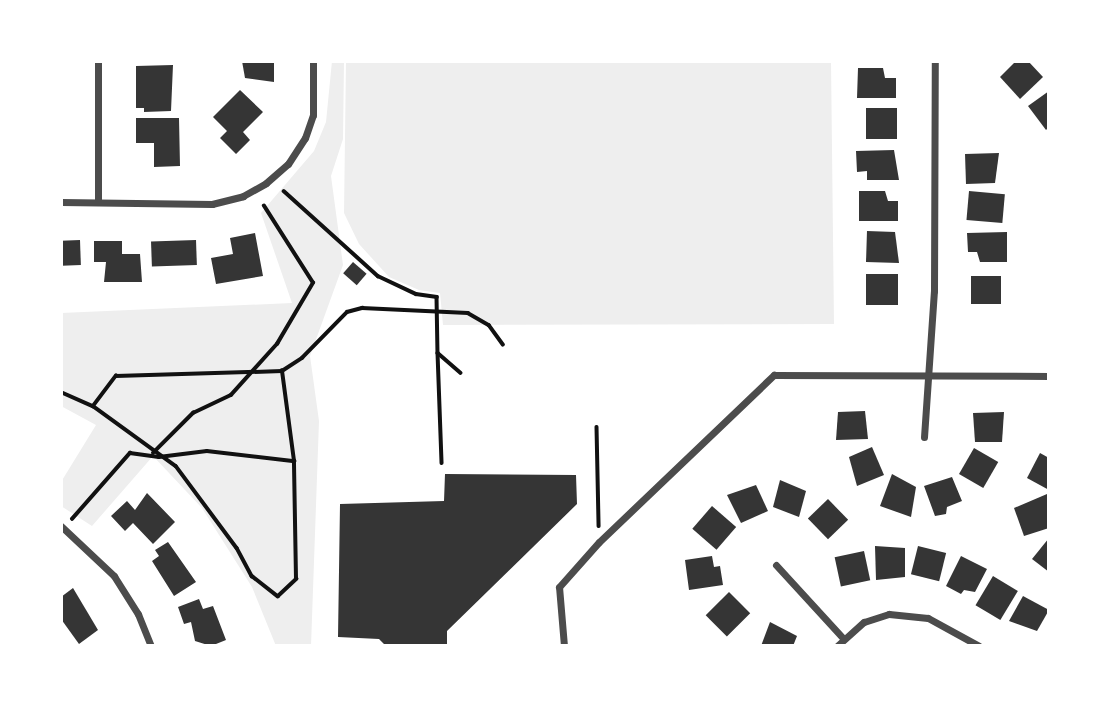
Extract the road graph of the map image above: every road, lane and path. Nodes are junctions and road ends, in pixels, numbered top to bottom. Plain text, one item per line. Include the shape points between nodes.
1 (98, 61) edge
2 (313, 61) edge
3 (934, 61) edge
4 (284, 191) dead end
5 (98, 201) junction
6 (61, 202) edge
7 (264, 206) dead end
8 (437, 310) junction
9 (503, 344) dead end
10 (438, 353) junction
11 (253, 371) junction
12 (282, 371) junction
13 (461, 373) dead end
14 (927, 376) junction
15 (1049, 376) edge
16 (61, 392) edge
17 (93, 406) junction
18 (597, 427) dead end
19 (924, 437) dead end
20 (153, 453) junction
21 (159, 457) junction
22 (294, 461) junction
23 (442, 463) dead end
24 (63, 527) edge
25 (599, 542) junction
26 (776, 565) dead end
27 (843, 638) junction
28 (151, 646) edge
29 (564, 646) edge
30 (837, 646) edge
31 (979, 646) edge

1 - 5 street
2 - 5 street via 313,115 305,138 288,164 266,183 243,196 212,204
3 - 14 street via 934,291
4 - 8 path via 378,276 416,294 437,297
5 - 6 street
7 - 11 path via 313,283 300,310
8 - 9 path via 468,313 489,325
8 - 10 path
8 - 12 path via 362,308 347,312 302,359
10 - 13 path
10 - 23 path
11 - 12 path
11 - 17 path via 116,376
11 - 20 path via 231,395 193,413
12 - 22 path
14 - 15 street
14 - 19 street
14 - 25 street via 774,375
16 - 17 path
17 - 20 path
18 - 25 path
20 - 21 path
21 - 22 path via 207,451
21 - 22 path via 176,466 252,576 278,596 296,579
21 - 24 path via 130,453
24 - 28 street via 114,576
25 - 29 street via 559,587
26 - 27 street
27 - 30 street
27 - 31 street via 864,622 889,614 915,614

